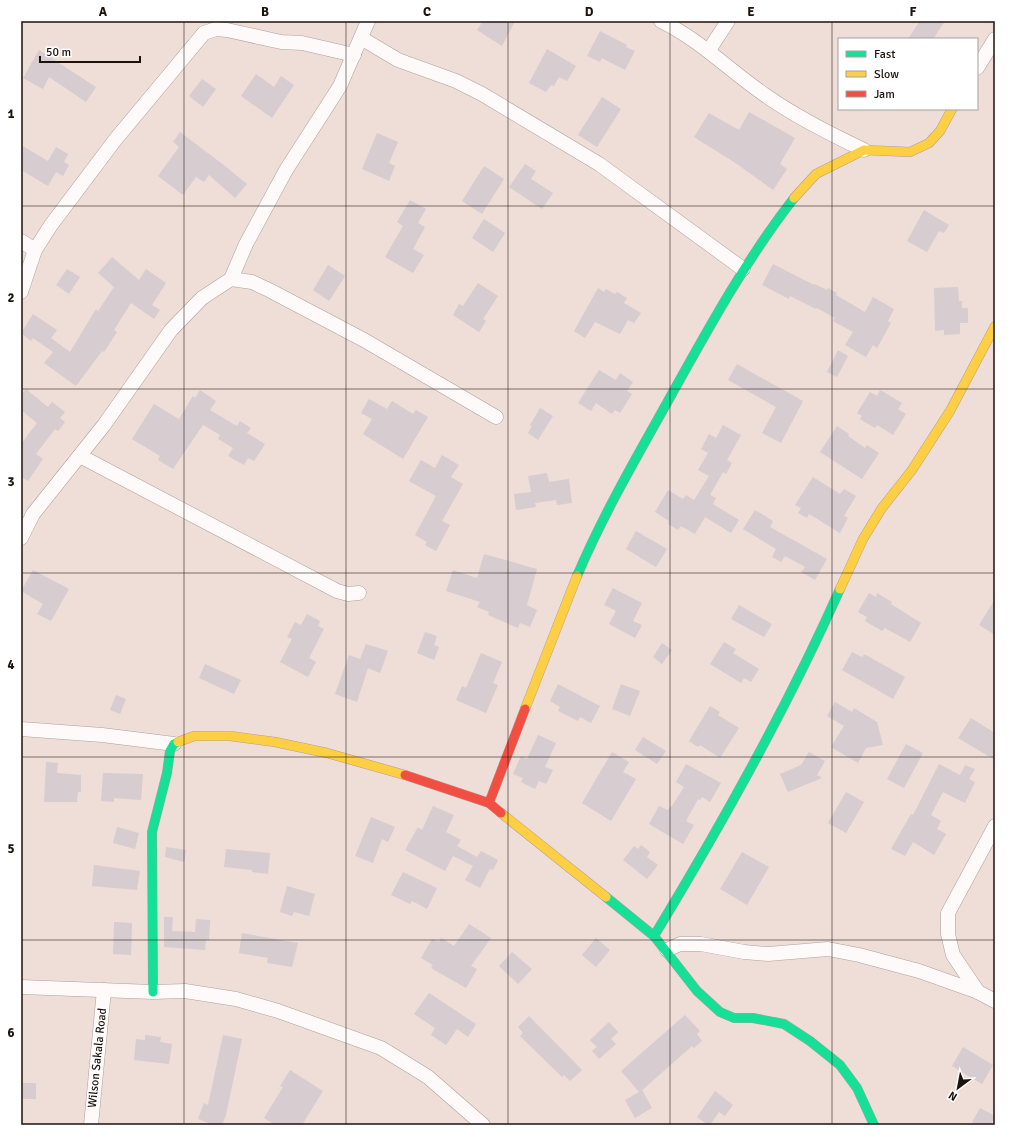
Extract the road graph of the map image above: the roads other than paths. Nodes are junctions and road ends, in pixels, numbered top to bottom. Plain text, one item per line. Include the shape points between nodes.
1 (368, 21) edge
2 (661, 21) edge
3 (728, 21) edge
4 (361, 38) junction
5 (995, 39) edge
6 (709, 50) junction
7 (354, 55) junction
8 (978, 66) edge
9 (951, 110) edge
10 (864, 150) junction
11 (21, 241) edge
12 (35, 250) junction
13 (743, 269) junction
14 (231, 279) junction
15 (21, 292) edge
16 (995, 326) edge
17 (496, 417) dead end
18 (80, 456) junction
19 (21, 538) edge
20 (359, 593) dead end
21 (21, 729) edge
22 (174, 744) junction
23 (489, 802) junction
24 (995, 826) edge
25 (654, 936) junction
26 (667, 950) junction
27 (21, 987) edge
28 (104, 990) junction
29 (153, 992) junction
30 (978, 992) junction
31 (995, 1001) edge
32 (91, 1125) edge
33 (483, 1125) edge
34 (874, 1125) edge

1 - 4 street
2 - 6 street
3 - 6 street
4 - 7 street
4 - 13 street via 398,60 456,81 482,94 599,164
5 - 8 street
6 - 10 street via 759,91 795,115
7 - 12 street via 227,30 216,29 204,33 115,140
7 - 14 street via 340,86 286,170 246,244
9 - 10 street via 940,131 929,143 910,152
10 - 13 street via 816,174 800,190
11 - 12 street
12 - 15 street
13 - 23 street via 613,500 584,560
14 - 17 street via 252,282 269,290 364,340
14 - 18 street via 202,298 171,330
16 - 25 street via 950,411 863,539 812,652 698,862
18 - 19 street via 34,514
18 - 20 street via 337,591
21 - 22 street
22 - 23 street via 185,737 218,735 295,745 417,777
22 - 29 street via 169,755 152,832
23 - 25 street
24 - 30 street via 948,913 948,934 953,955
25 - 26 street
26 - 30 street via 680,944 701,944 768,954 828,949 919,971
26 - 34 street via 697,990 720,1012 734,1018 753,1018 784,1024 840,1065 857,1088
27 - 28 street
28 - 29 street
28 - 32 street, Wilson Sakala Road
29 - 33 street via 185,991 236,999 278,1010 359,1039 381,1048 428,1077
30 - 31 street

